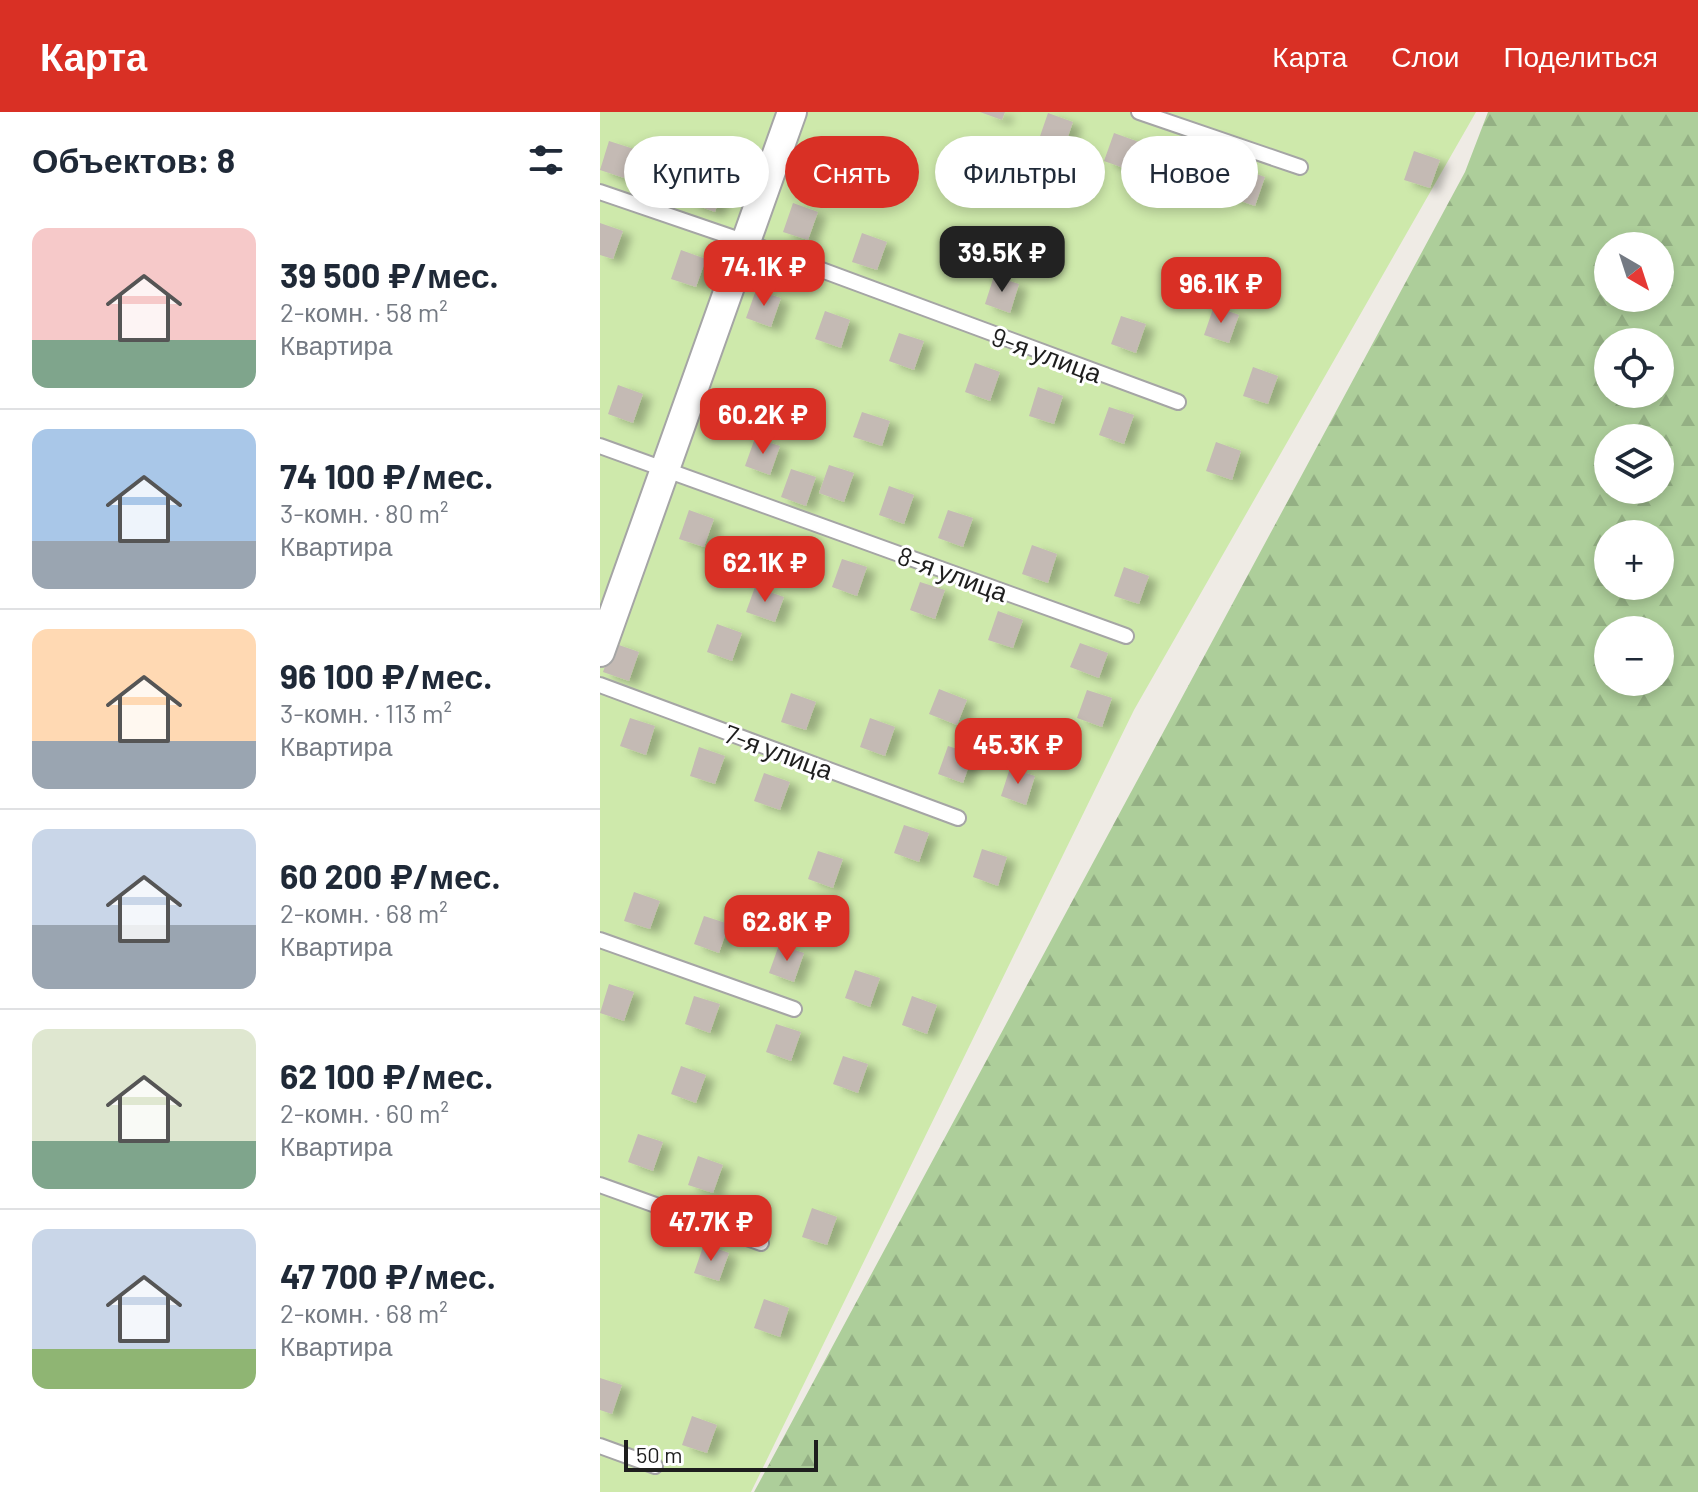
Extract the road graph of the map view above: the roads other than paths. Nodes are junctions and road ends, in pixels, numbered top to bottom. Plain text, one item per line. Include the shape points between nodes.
1 (792, 112) edge
2 (1139, 112) edge
3 (1300, 167) dead end
4 (600, 192) edge
5 (746, 242) junction
6 (1178, 402) dead end
7 (600, 446) edge
8 (666, 468) junction
9 (1126, 636) dead end
10 (600, 652) edge
11 (600, 685) edge
12 (958, 818) dead end
13 (600, 940) edge
14 (794, 1009) dead end
15 (600, 1185) edge
16 (761, 1243) dead end
17 (600, 1446) edge
18 (655, 1466) dead end

1 - 5 street
2 - 3 lane
4 - 5 lane, 9-я улица
5 - 6 lane, 9-я улица
5 - 8 street
7 - 8 lane, 8-я улица
8 - 9 lane, 8-я улица
8 - 10 street
11 - 12 lane, 7-я улица
13 - 14 lane
15 - 16 lane
17 - 18 lane

